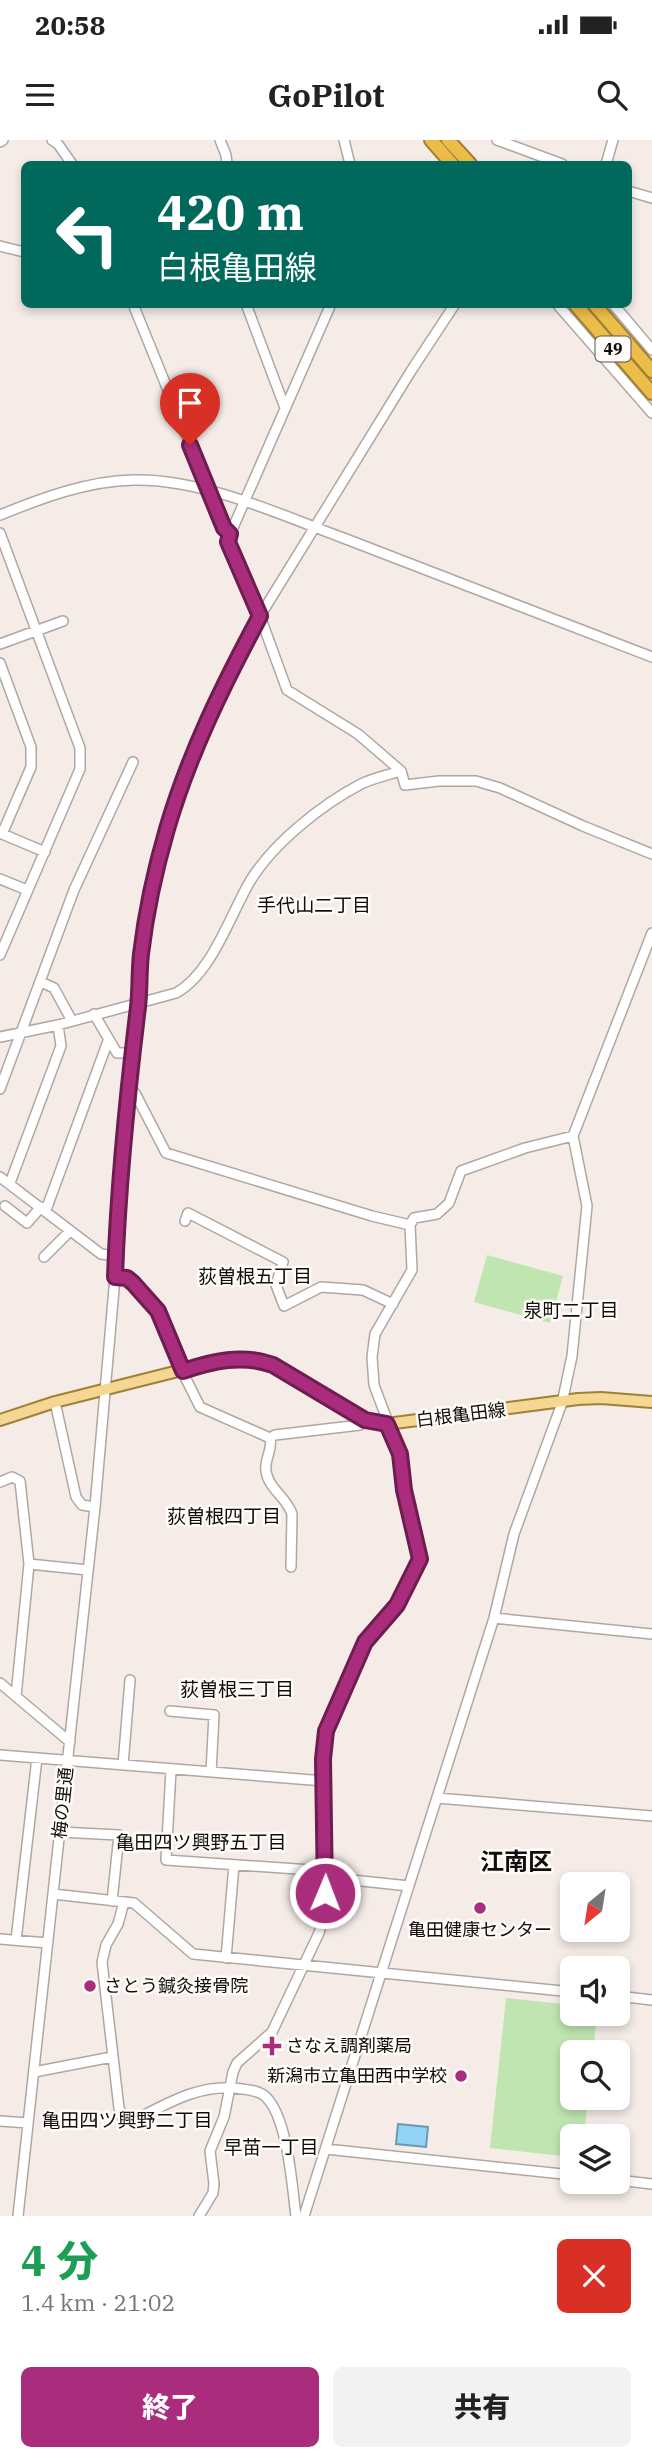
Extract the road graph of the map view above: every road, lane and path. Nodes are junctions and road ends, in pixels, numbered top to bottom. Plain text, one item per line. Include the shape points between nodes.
1 (52, 140) edge
2 (220, 140) edge
3 (344, 140) edge
4 (431, 140) edge
5 (448, 140) edge
6 (497, 140) edge
7 (613, 140) edge
8 (70, 161) edge
9 (227, 161) edge
10 (349, 161) edge
11 (449, 161) edge
12 (467, 161) edge
13 (543, 161) edge
14 (607, 161) edge
15 (632, 192) edge
16 (652, 198) edge
17 (0, 246) edge
18 (21, 251) edge
19 (136, 308) edge
20 (248, 308) edge
21 (329, 308) edge
22 (453, 308) edge
23 (560, 308) edge
24 (578, 308) edge
25 (597, 308) edge
26 (615, 308) edge
27 (652, 350) edge
28 (652, 371) edge
29 (647, 397) edge
30 (285, 408) junction
31 (209, 491) junction
32 (245, 502) junction
33 (0, 515) edge
34 (316, 528) junction
35 (0, 533) edge
36 (230, 534) junction
37 (260, 616) junction
38 (62, 621) dead end
39 (38, 631) junction
40 (0, 644) edge
41 (652, 657) edge
42 (0, 663) edge
43 (133, 762) dead end
44 (401, 771) junction
45 (1, 833) edge
46 (45, 852) junction
47 (652, 854) edge
48 (0, 879) edge
49 (27, 890) junction
50 (652, 933) edge
51 (0, 956) edge
52 (41, 982) junction
53 (138, 1002) junction
54 (94, 1014) junction
55 (72, 1021) junction
56 (58, 1025) junction
57 (22, 1032) junction
58 (0, 1037) edge
59 (108, 1041) junction
60 (132, 1053) junction
61 (0, 1089) edge
62 (128, 1091) junction
63 (573, 1136) junction
64 (0, 1177) edge
65 (10, 1183) junction
66 (5, 1206) dead end
67 (43, 1208) junction
68 (185, 1221) dead end
69 (410, 1226) junction
70 (70, 1231) junction
71 (116, 1256) junction
72 (44, 1257) dead end
73 (115, 1277) junction
74 (393, 1304) junction
75 (183, 1371) junction
76 (104, 1390) junction
77 (55, 1402) junction
78 (652, 1402) edge
79 (562, 1403) junction
80 (0, 1420) edge
81 (365, 1420) junction
82 (387, 1424) junction
83 (270, 1438) junction
84 (0, 1482) edge
85 (95, 1507) junction
86 (29, 1564) junction
87 (291, 1567) dead end
88 (88, 1570) junction
89 (494, 1618) junction
90 (652, 1634) edge
91 (130, 1679) dead end
92 (0, 1683) edge
93 (16, 1696) junction
94 (170, 1711) dead end
95 (70, 1742) junction
96 (0, 1755) edge
97 (37, 1758) junction
98 (68, 1760) junction
99 (123, 1765) junction
100 (171, 1770) junction
101 (211, 1772) junction
102 (324, 1781) junction
103 (438, 1798) junction
104 (652, 1816) edge
105 (60, 1832) junction
106 (234, 1865) junction
107 (326, 1871) junction
108 (409, 1886) junction
109 (53, 1895) junction
110 (112, 1900) junction
111 (124, 1902) junction
112 (0, 1939) edge
113 (16, 1940) junction
114 (48, 1943) junction
115 (226, 1958) junction
116 (304, 1966) junction
117 (381, 1972) junction
118 (560, 1991) edge
119 (630, 1997) edge
120 (652, 2000) edge
121 (112, 2057) junction
122 (34, 2072) junction
123 (230, 2087) junction
124 (0, 2122) edge
125 (28, 2123) junction
126 (326, 2149) junction
127 (560, 2174) edge
128 (630, 2181) edge
129 (652, 2184) edge
130 (18, 2216) edge
131 (199, 2216) edge
132 (296, 2216) edge
133 (304, 2216) edge

1 - 8 street
2 - 9 street
3 - 10 street
4 - 11 highway
5 - 12 highway
6 - 13 street
7 - 14 street
15 - 16 street
17 - 18 street
19 - 31 street
20 - 30 street
21 - 30 street
22 - 34 street, 梅の里通
23 - 29 street via 652,413
24 - 29 highway, 49
25 - 28 highway, 49
26 - 27 street
30 - 32 street
31 - 32 street
31 - 33 street via 132,480 95,484
31 - 36 street
32 - 34 street
32 - 36 street
34 - 37 street, 梅の里通
34 - 41 street
35 - 39 street
36 - 37 street via 228,542
37 - 44 street via 286,690 358,734
37 - 53 street, 梅の里通 via 210,713 179,792 147,912
38 - 39 street
39 - 40 street
39 - 46 street via 80,748 80,769
42 - 45 street via 31,747 31,767
43 - 52 street via 74,890
44 - 47 street via 405,785 476,781 500,788
44 - 53 street via 362,783 298,828 252,879 197,978 176,993
45 - 46 street
46 - 49 street
48 - 49 street
49 - 51 street
50 - 63 street
52 - 55 street via 54,988
52 - 57 street
53 - 54 street
53 - 60 street, 梅の里通
54 - 55 street
54 - 59 street
55 - 56 street
56 - 57 street
56 - 65 street via 61,1046
57 - 58 street
57 - 61 street
59 - 60 street via 117,1053
59 - 67 street
60 - 62 street, 梅の里通
62 - 69 street via 135,1093 166,1153
62 - 71 street, 梅の里通
63 - 69 street via 526,1147 461,1171 449,1203 437,1214 414,1218
63 - 79 street via 587,1206 572,1356
64 - 65 street
65 - 67 street
66 - 67 street via 27,1223
67 - 70 street
68 - 74 street via 188,1213 284,1262 276,1285 284,1306 321,1287 363,1290
69 - 74 street via 412,1270
70 - 71 street via 101,1254
70 - 72 street
71 - 73 street, 梅の里通
73 - 75 street via 127,1278 158,1311
73 - 76 street, 梅の里通
74 - 82 street via 375,1334 372,1357 374,1385
75 - 76 main road, 白根亀田線
75 - 81 main road, 白根亀田線 via 235,1358 258,1359
75 - 83 street via 200,1407
76 - 77 main road, 白根亀田線
76 - 85 street, 梅の里通
77 - 80 main road, 白根亀田線
77 - 85 street via 76,1497 82,1505
78 - 79 main road, 白根亀田線 via 601,1398
79 - 82 main road, 白根亀田線
79 - 89 street via 514,1534
81 - 82 main road, 白根亀田線
81 - 83 street via 360,1425
82 - 102 street via 400,1454 420,1559 397,1605 365,1642 326,1731
83 - 87 street via 266,1470 292,1514
84 - 86 street via 12,1477 20,1480
85 - 88 street, 梅の里通
86 - 88 street
86 - 93 street
88 - 95 street, 梅の里通
89 - 90 street
89 - 103 street
91 - 99 street
92 - 93 street
93 - 95 street
94 - 101 street via 214,1715
95 - 98 street, 梅の里通
96 - 97 street
97 - 98 street
97 - 113 street
98 - 99 street
98 - 105 street, 梅の里通
99 - 100 street
100 - 101 street
100 - 106 street via 166,1860
101 - 102 street
102 - 107 street
103 - 104 street
103 - 108 street
105 - 109 street, 梅の里通
105 - 110 street via 119,1835
106 - 107 street
106 - 115 street
107 - 108 street via 333,1878
107 - 116 street via 324,1915
108 - 117 street
109 - 110 street
109 - 114 street, 梅の里通
110 - 111 street
111 - 115 street via 134,1903 193,1954
111 - 121 street via 102,1962
112 - 113 street
113 - 114 street
114 - 122 street, 梅の里通
115 - 116 street
116 - 117 street
116 - 123 street via 272,2032 237,2063
117 - 118 street
117 - 126 street
119 - 120 street
121 - 122 street
121 - 123 street via 119,2108 122,2117 131,2122 176,2099
122 - 125 street, 梅の里通
123 - 131 street via 225,2118 210,2151 213,2193
123 - 132 street via 256,2091 274,2110 286,2143
124 - 125 street
125 - 130 street, 梅の里通
126 - 127 street
126 - 133 street
128 - 129 street

